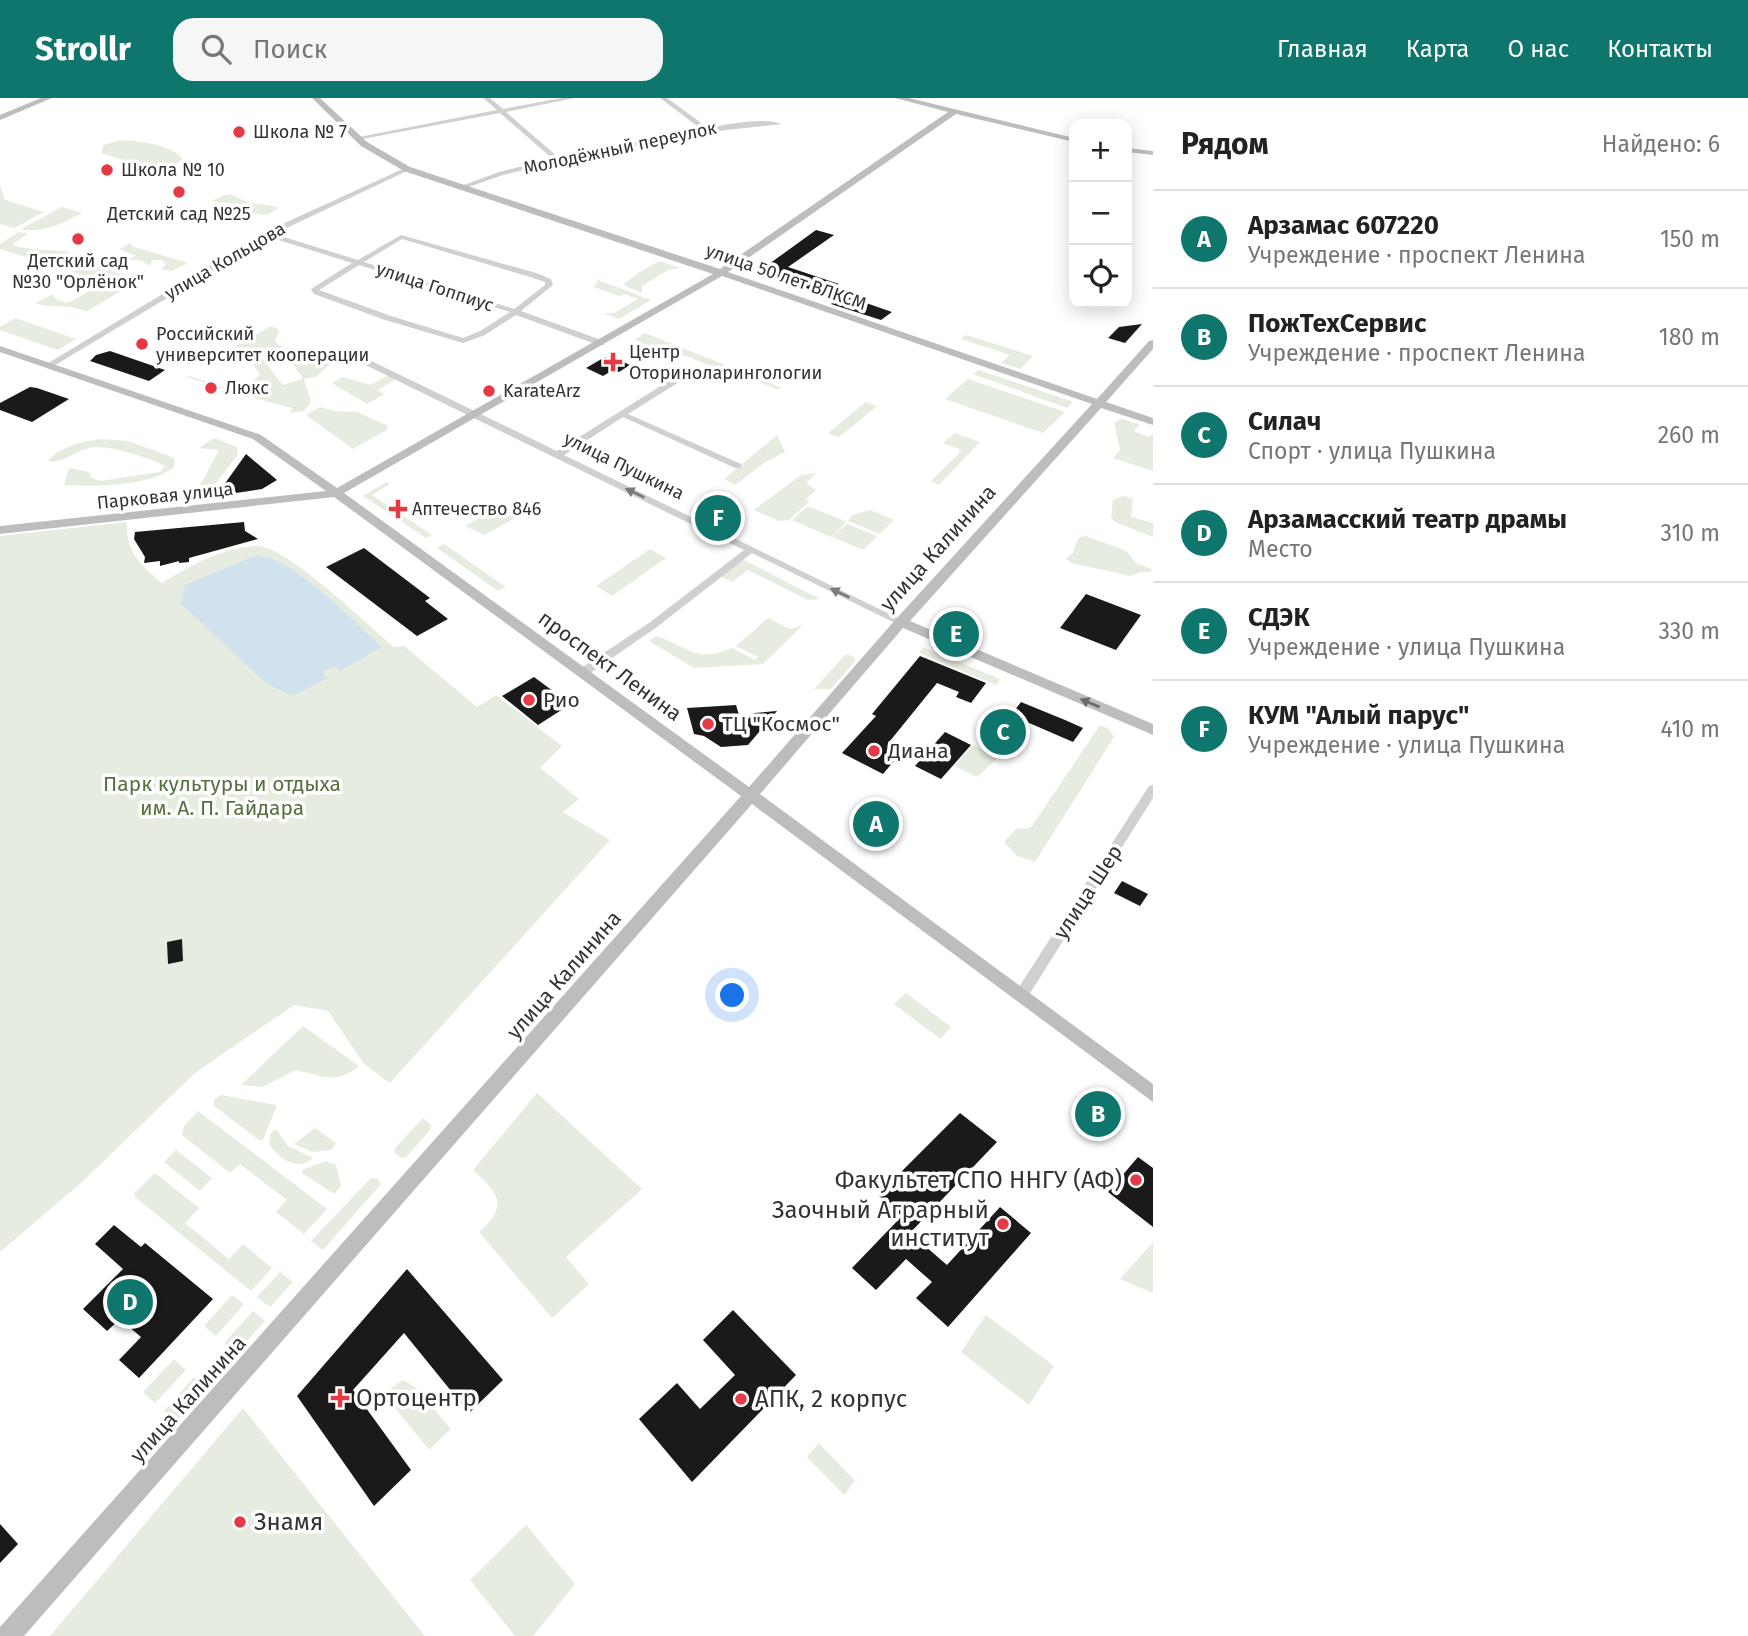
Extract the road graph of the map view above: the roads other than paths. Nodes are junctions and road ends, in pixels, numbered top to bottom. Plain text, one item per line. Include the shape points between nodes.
1 (48, 98) edge
2 (316, 98) edge
3 (486, 98) edge
4 (572, 98) edge
5 (663, 98) edge
6 (899, 98) edge
7 (501, 111) junction
8 (955, 111) junction
9 (0, 118) edge
10 (779, 124) dead end
11 (707, 130) junction
12 (357, 138) junction
13 (1069, 140) edge
14 (1132, 151) edge
15 (1153, 153) edge
16 (558, 160) junction
17 (407, 169) junction
18 (463, 187) junction
19 (268, 234) junction
20 (358, 262) junction
21 (721, 272) junction
22 (513, 312) junction
23 (601, 343) junction
24 (1153, 343) edge
25 (0, 349) edge
26 (348, 353) dead end
27 (49, 365) junction
28 (681, 377) dead end
29 (1099, 403) junction
30 (622, 414) junction
31 (474, 416) junction
32 (1153, 422) edge
33 (557, 455) junction
34 (738, 466) dead end
35 (334, 493) junction
36 (0, 530) edge
37 (751, 549) junction
38 (901, 622) junction
39 (582, 673) junction
40 (1153, 730) edge
41 (1153, 789) edge
42 (749, 797) junction
43 (1022, 994) junction
44 (1153, 1094) edge
45 (8, 1636) edge

1 - 9 street
2 - 12 street, улица 50 лет ВЛКСМ
3 - 7 street
4 - 7 street
5 - 11 street
6 - 8 street
7 - 12 street
7 - 16 street
8 - 13 street
8 - 21 street, Парковая улица
10 - 11 street, Молодёжный переулок via 749,122
11 - 16 street, Молодёжный переулок
12 - 17 street, улица 50 лет ВЛКСМ
14 - 15 street
16 - 18 street, Молодёжный переулок via 488,176
17 - 18 street, улица 50 лет ВЛКСМ
17 - 19 street, улица Кольцова
18 - 21 street, улица 50 лет ВЛКСМ
19 - 20 street, улица Гоппиус
19 - 27 street, улица Кольцова
20 - 22 street, улица Гоппиус
20 - 22 street via 407,237 548,281 545,289
20 - 22 street via 318,286 317,292 455,341 471,340
21 - 23 street, Парковая улица
21 - 29 street, улица 50 лет ВЛКСМ
22 - 23 street, улица Гоппиус
23 - 31 street, Парковая улица
24 - 29 street, улица Калинина
25 - 27 street, проспект Ленина
26 - 31 street, улица Пушкина
27 - 35 street, проспект Ленина via 257,437
28 - 30 street
29 - 32 street, улица 50 лет ВЛКСМ
29 - 38 street, улица Калинина
30 - 33 street
30 - 34 street
31 - 33 street, улица Пушкина
31 - 35 street, Парковая улица
37 -> 33 street, улица Пушкина
35 - 36 street, Парковая улица
35 - 39 street, проспект Ленина
38 -> 37 street, улица Пушкина
37 - 39 street
40 -> 38 street, улица Пушкина
38 - 42 street, улица Калинина
39 - 42 street, проспект Ленина
41 - 43 street, улица Шер
42 - 43 street, проспект Ленина
42 - 45 street, улица Калинина
43 - 44 street, проспект Ленина

